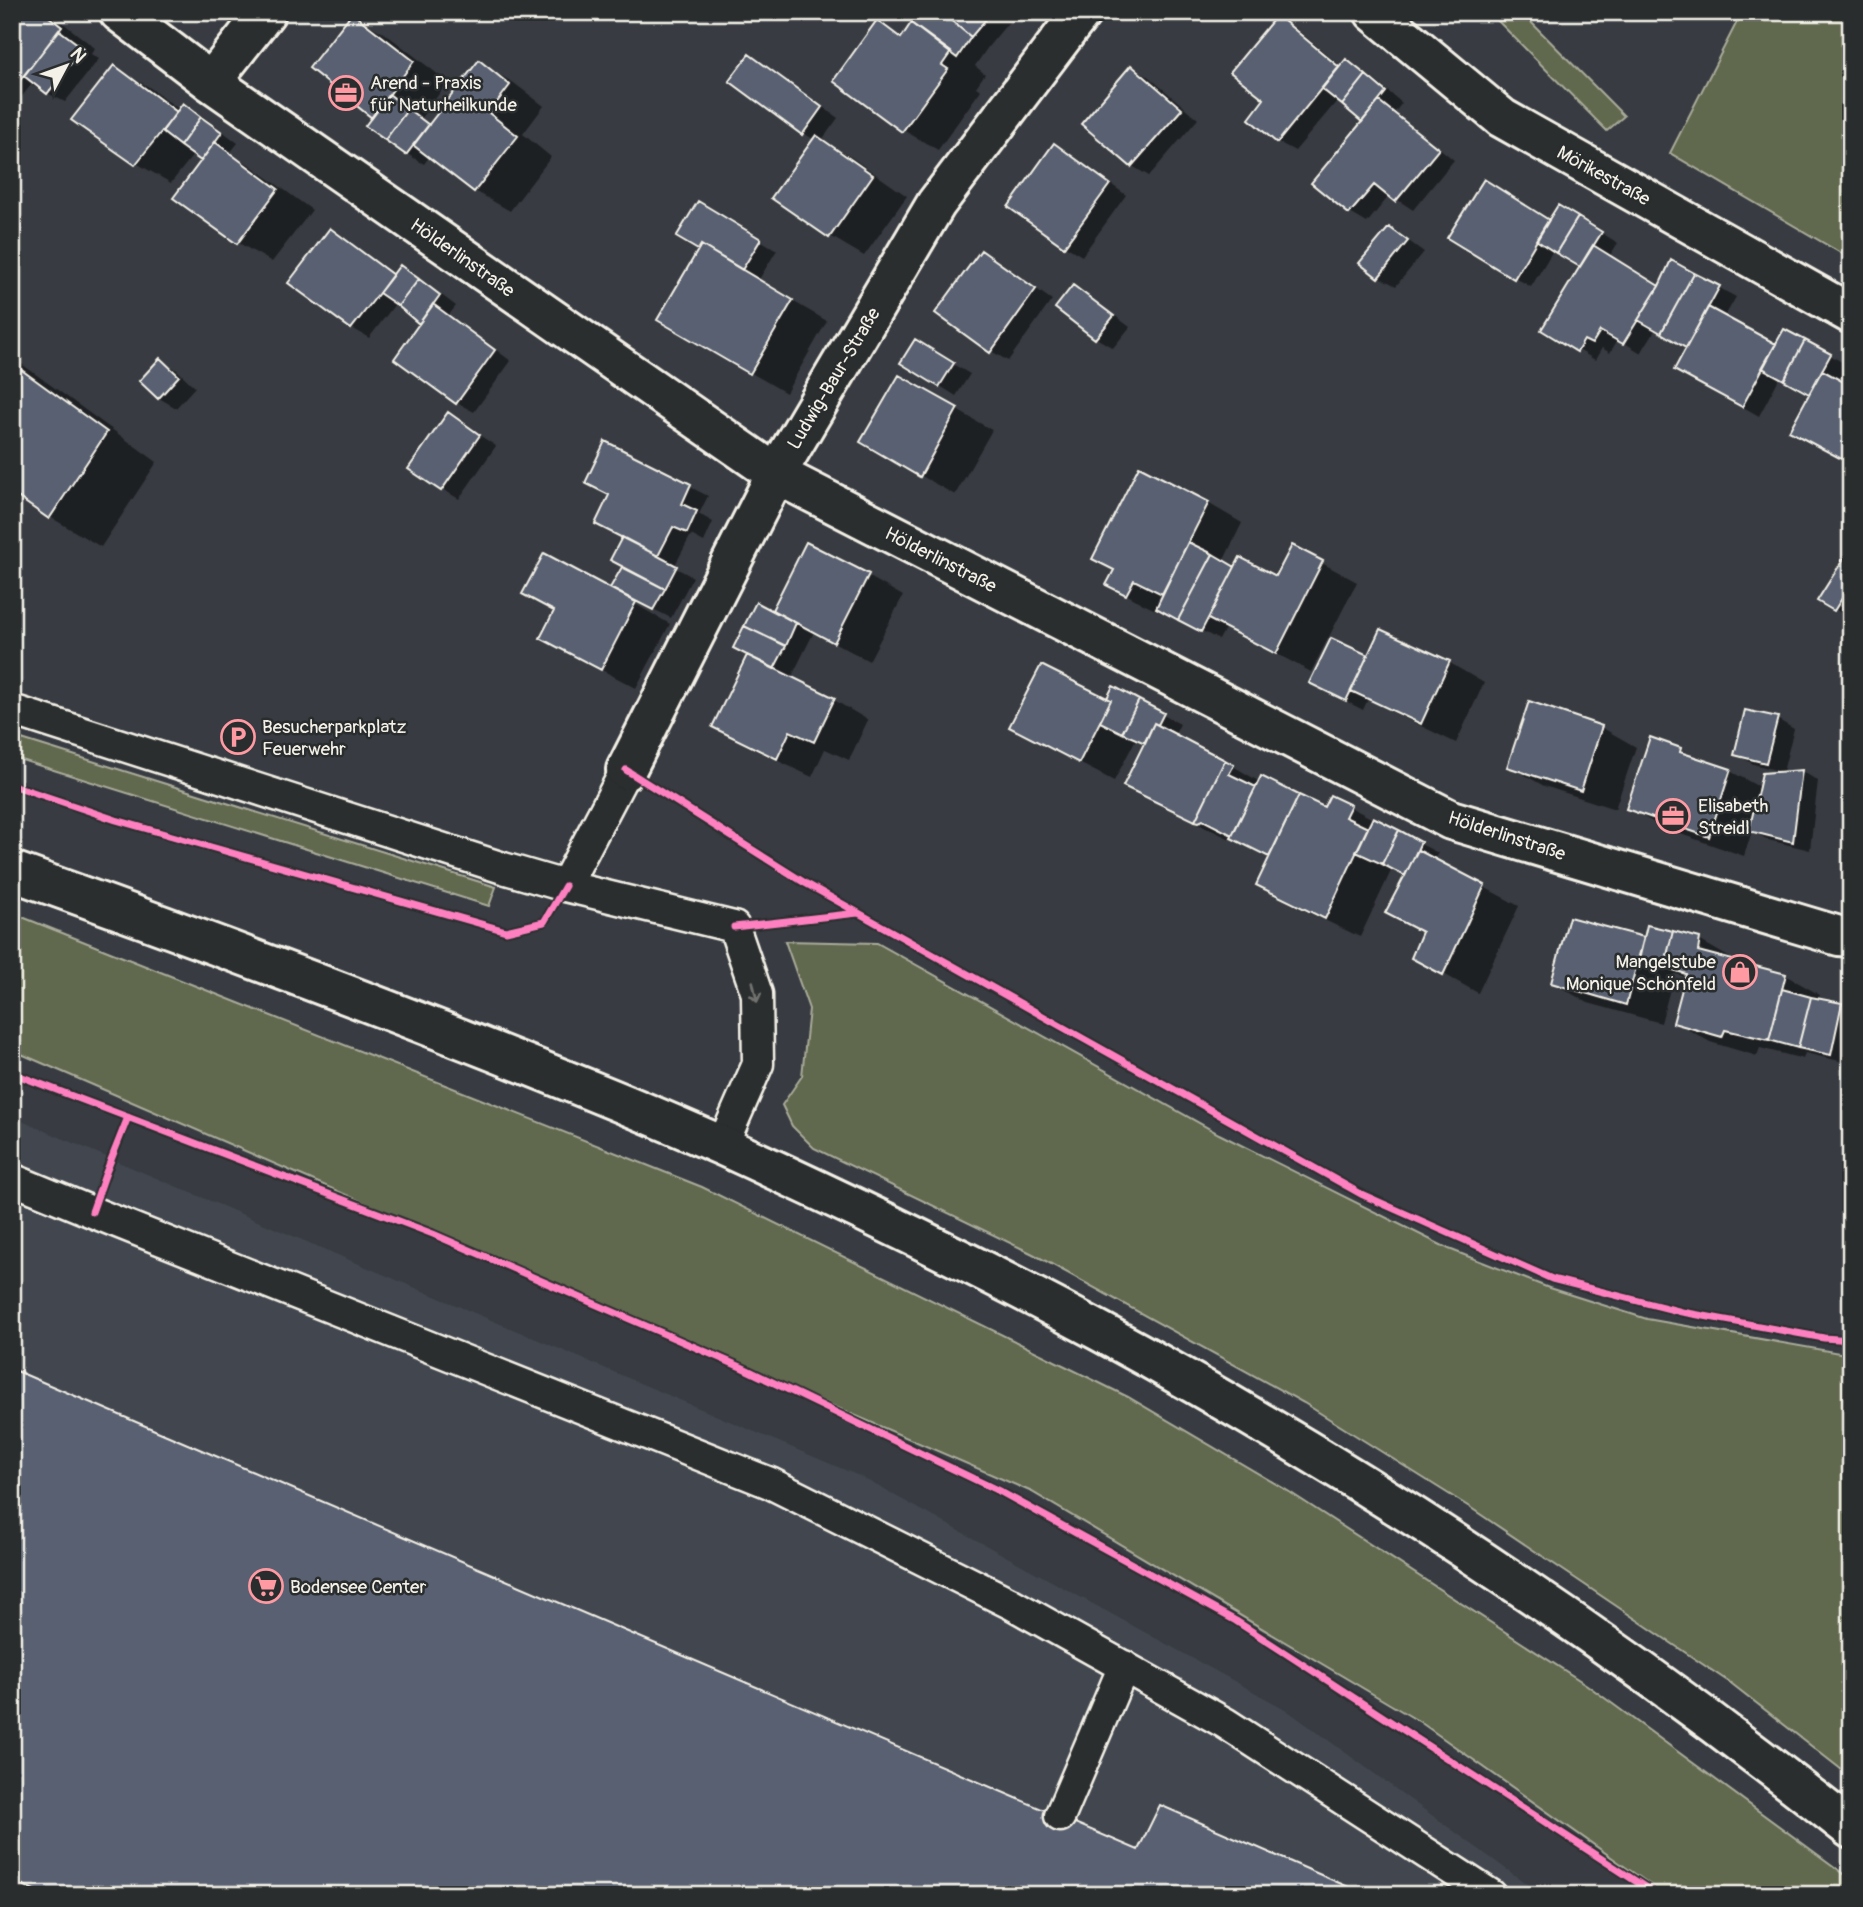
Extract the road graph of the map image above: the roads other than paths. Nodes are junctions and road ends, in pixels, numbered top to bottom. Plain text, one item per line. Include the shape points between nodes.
1 (119, 12) edge
2 (266, 12) edge
3 (1082, 12) edge
4 (1374, 12) edge
5 (211, 82) junction
6 (1851, 314) edge
7 (776, 474) junction
8 (12, 710) edge
9 (626, 770) joint
10 (12, 871) edge
11 (565, 886) junction
12 (1851, 937) edge
13 (722, 1146) junction
14 (12, 1179) edge
15 (1124, 1667) junction
16 (1060, 1816) dead end
17 (1851, 1829) edge
18 (1491, 1895) edge

1 - 5 street, Hölderlinstraße
2 - 5 street
3 - 7 street, Ludwig-Baur-Straße via 936,204
4 - 6 street, Mörikestraße via 1502,118
5 - 7 street, Hölderlinstraße
7 - 9 street, Ludwig-Baur-Straße
7 - 12 street, Hölderlinstraße via 1451,820
8 - 11 lane
9 - 11 lane
10 - 13 street via 568,1080
11 -> 13 lane via 734,927 757,994 758,1064
13 - 17 street via 974,1265 1275,1431 1443,1535 1587,1632
14 - 15 lane via 770,1483
15 - 16 lane
15 - 18 lane via 1224,1723

